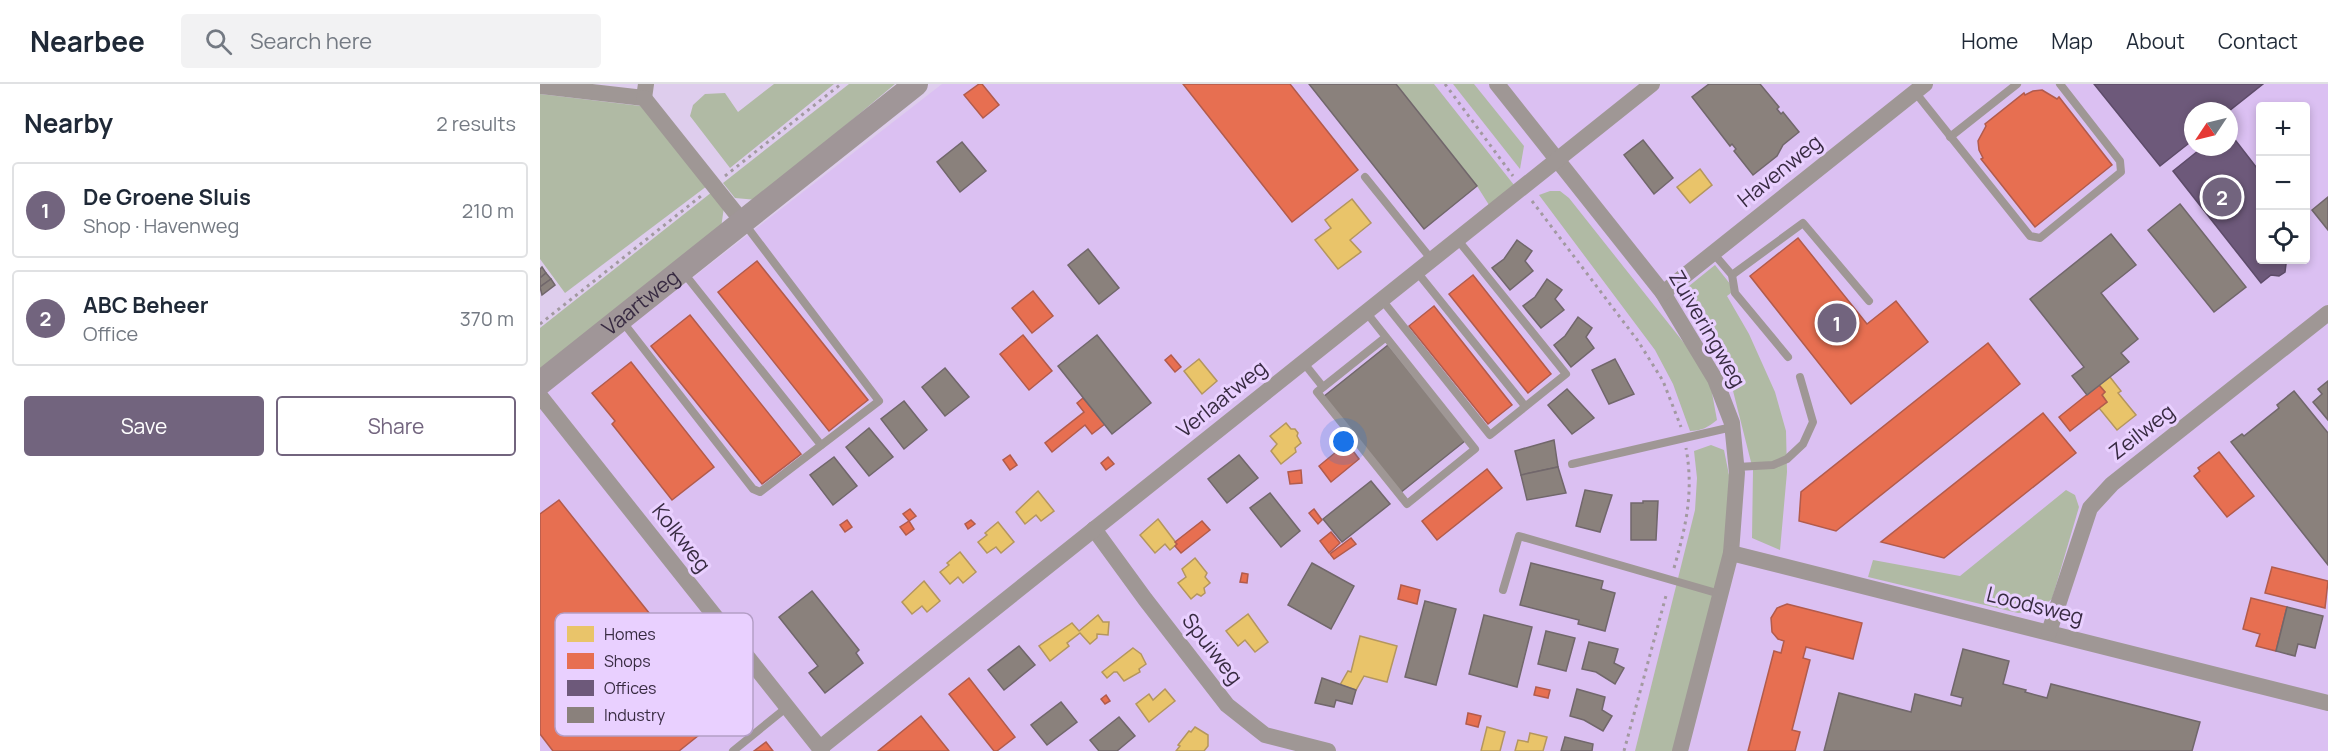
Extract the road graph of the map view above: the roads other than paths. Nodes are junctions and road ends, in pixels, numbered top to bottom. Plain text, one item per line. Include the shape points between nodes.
1 (916, 84) edge
2 (1497, 84) edge
3 (1652, 84) edge
4 (2017, 84) edge
5 (2060, 84) edge
6 (540, 86) edge
7 (1920, 88) edge
8 (645, 91) edge
9 (1950, 137) junction
10 (1558, 160) junction
11 (1365, 177) dead end
12 (742, 221) junction
13 (1457, 240) junction
14 (1713, 253) junction
15 (1432, 260) junction
16 (682, 269) junction
17 (1417, 272) junction
18 (1732, 275) junction
19 (1663, 292) junction
20 (1382, 300) junction
21 (1869, 301) dead end
22 (1366, 312) junction
23 (2328, 313) edge
24 (620, 319) junction
25 (1386, 337) junction
26 (1788, 357) dead end
27 (1303, 362) junction
28 (1800, 377) dead end
29 (540, 383) edge
30 (1323, 387) junction
31 (540, 396) edge
32 (1525, 406) junction
33 (1732, 428) junction
34 (821, 446) junction
35 (1572, 464) dead end
36 (1737, 467) junction
37 (1094, 529) junction
38 (1731, 552) junction
39 (1503, 591) dead end
40 (1720, 594) junction
41 (711, 613) edge
42 (2049, 632) junction
43 (753, 666) edge
44 (2328, 703) edge
45 (786, 708) junction
46 (753, 735) edge
47 (751, 736) edge
48 (821, 750) edge
49 (733, 751) edge
50 (1328, 751) edge
51 (1680, 751) edge

1 - 12 street, Vaartweg
2 - 10 street, Zuiveringweg
3 - 10 street, Verlaatweg
4 - 9 lane
5 - 9 lane via 2122,168 2040,238 2030,236
6 - 8 street
7 - 9 lane
7 - 14 street, Havenweg
8 - 12 street
10 - 13 street, Verlaatweg
10 - 19 street, Zuiveringweg
11 - 15 lane
12 - 16 street, Vaartweg
12 - 34 lane via 879,401
13 - 15 street, Verlaatweg
13 - 32 lane via 1566,374
14 - 18 lane
14 - 19 street, Havenweg
15 - 17 street, Verlaatweg
16 - 24 street, Vaartweg
16 - 34 lane
17 - 20 street, Verlaatweg
17 - 32 lane
18 - 21 lane via 1803,223
18 - 26 lane via 1735,293
19 - 33 street, Zuiveringweg via 1715,379
20 - 22 street, Verlaatweg
20 - 32 lane via 1490,435
22 - 25 lane
22 - 27 street, Verlaatweg
23 - 42 street, Zeilweg via 2112,484 2090,508
24 - 29 street, Vaartweg
24 - 34 lane via 753,489 760,492
25 - 30 lane
25 - 30 lane via 1475,449 1407,504 1317,392
27 - 30 lane
27 - 37 street, Verlaatweg
28 - 36 lane via 1813,423 1803,444 1787,459 1773,465
31 - 41 street, Kolkweg
33 - 35 lane
33 - 36 street, Zuiveringweg
36 - 38 street, Zuiveringweg
37 - 48 street, Verlaatweg
37 - 50 street, Spuiweg via 1227,705 1265,735
38 - 40 street, Zuiveringweg
38 - 42 street, Loodsweg
39 - 40 lane via 1519,536
40 - 51 street, Zuiveringweg
42 - 44 street, Loodsweg
43 - 45 street, Kolkweg
45 - 46 lane
45 - 48 street, Kolkweg
47 - 49 lane

